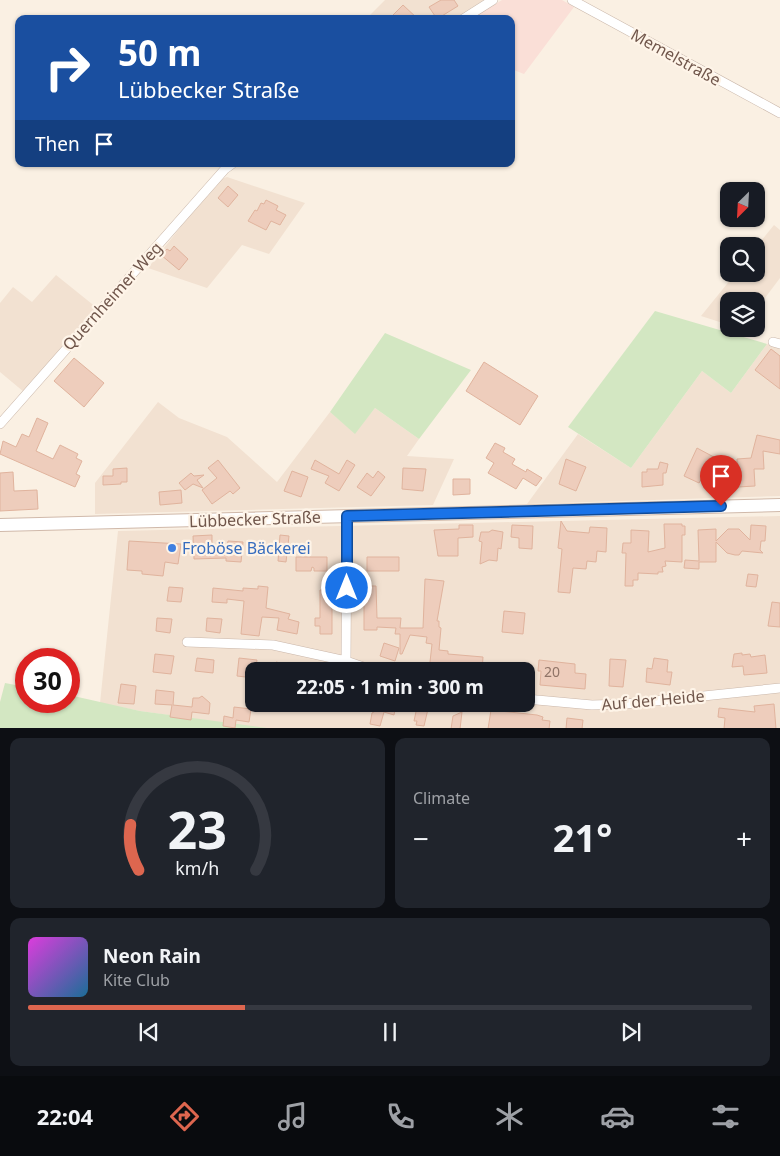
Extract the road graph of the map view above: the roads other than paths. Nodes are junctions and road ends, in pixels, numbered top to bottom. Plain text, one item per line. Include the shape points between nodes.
1 (493, 0) edge
2 (572, 0) edge
3 (469, 15) edge
4 (780, 113) edge
5 (228, 167) edge
6 (0, 424) edge
7 (780, 505) edge
8 (347, 516) junction
9 (0, 526) edge
10 (187, 642) dead end
11 (346, 661) junction
12 (349, 662) edge
13 (780, 688) edge
14 (535, 699) edge

1 - 3 street
2 - 4 street, Memelstraße
5 - 6 street, Quernheimer Weg
7 - 8 main road, Lübbecker Straße
8 - 9 main road, Lübbecker Straße
8 - 11 street
10 - 11 street via 273,645
11 - 12 street
13 - 14 street, Auf der Heide via 626,704 592,705

